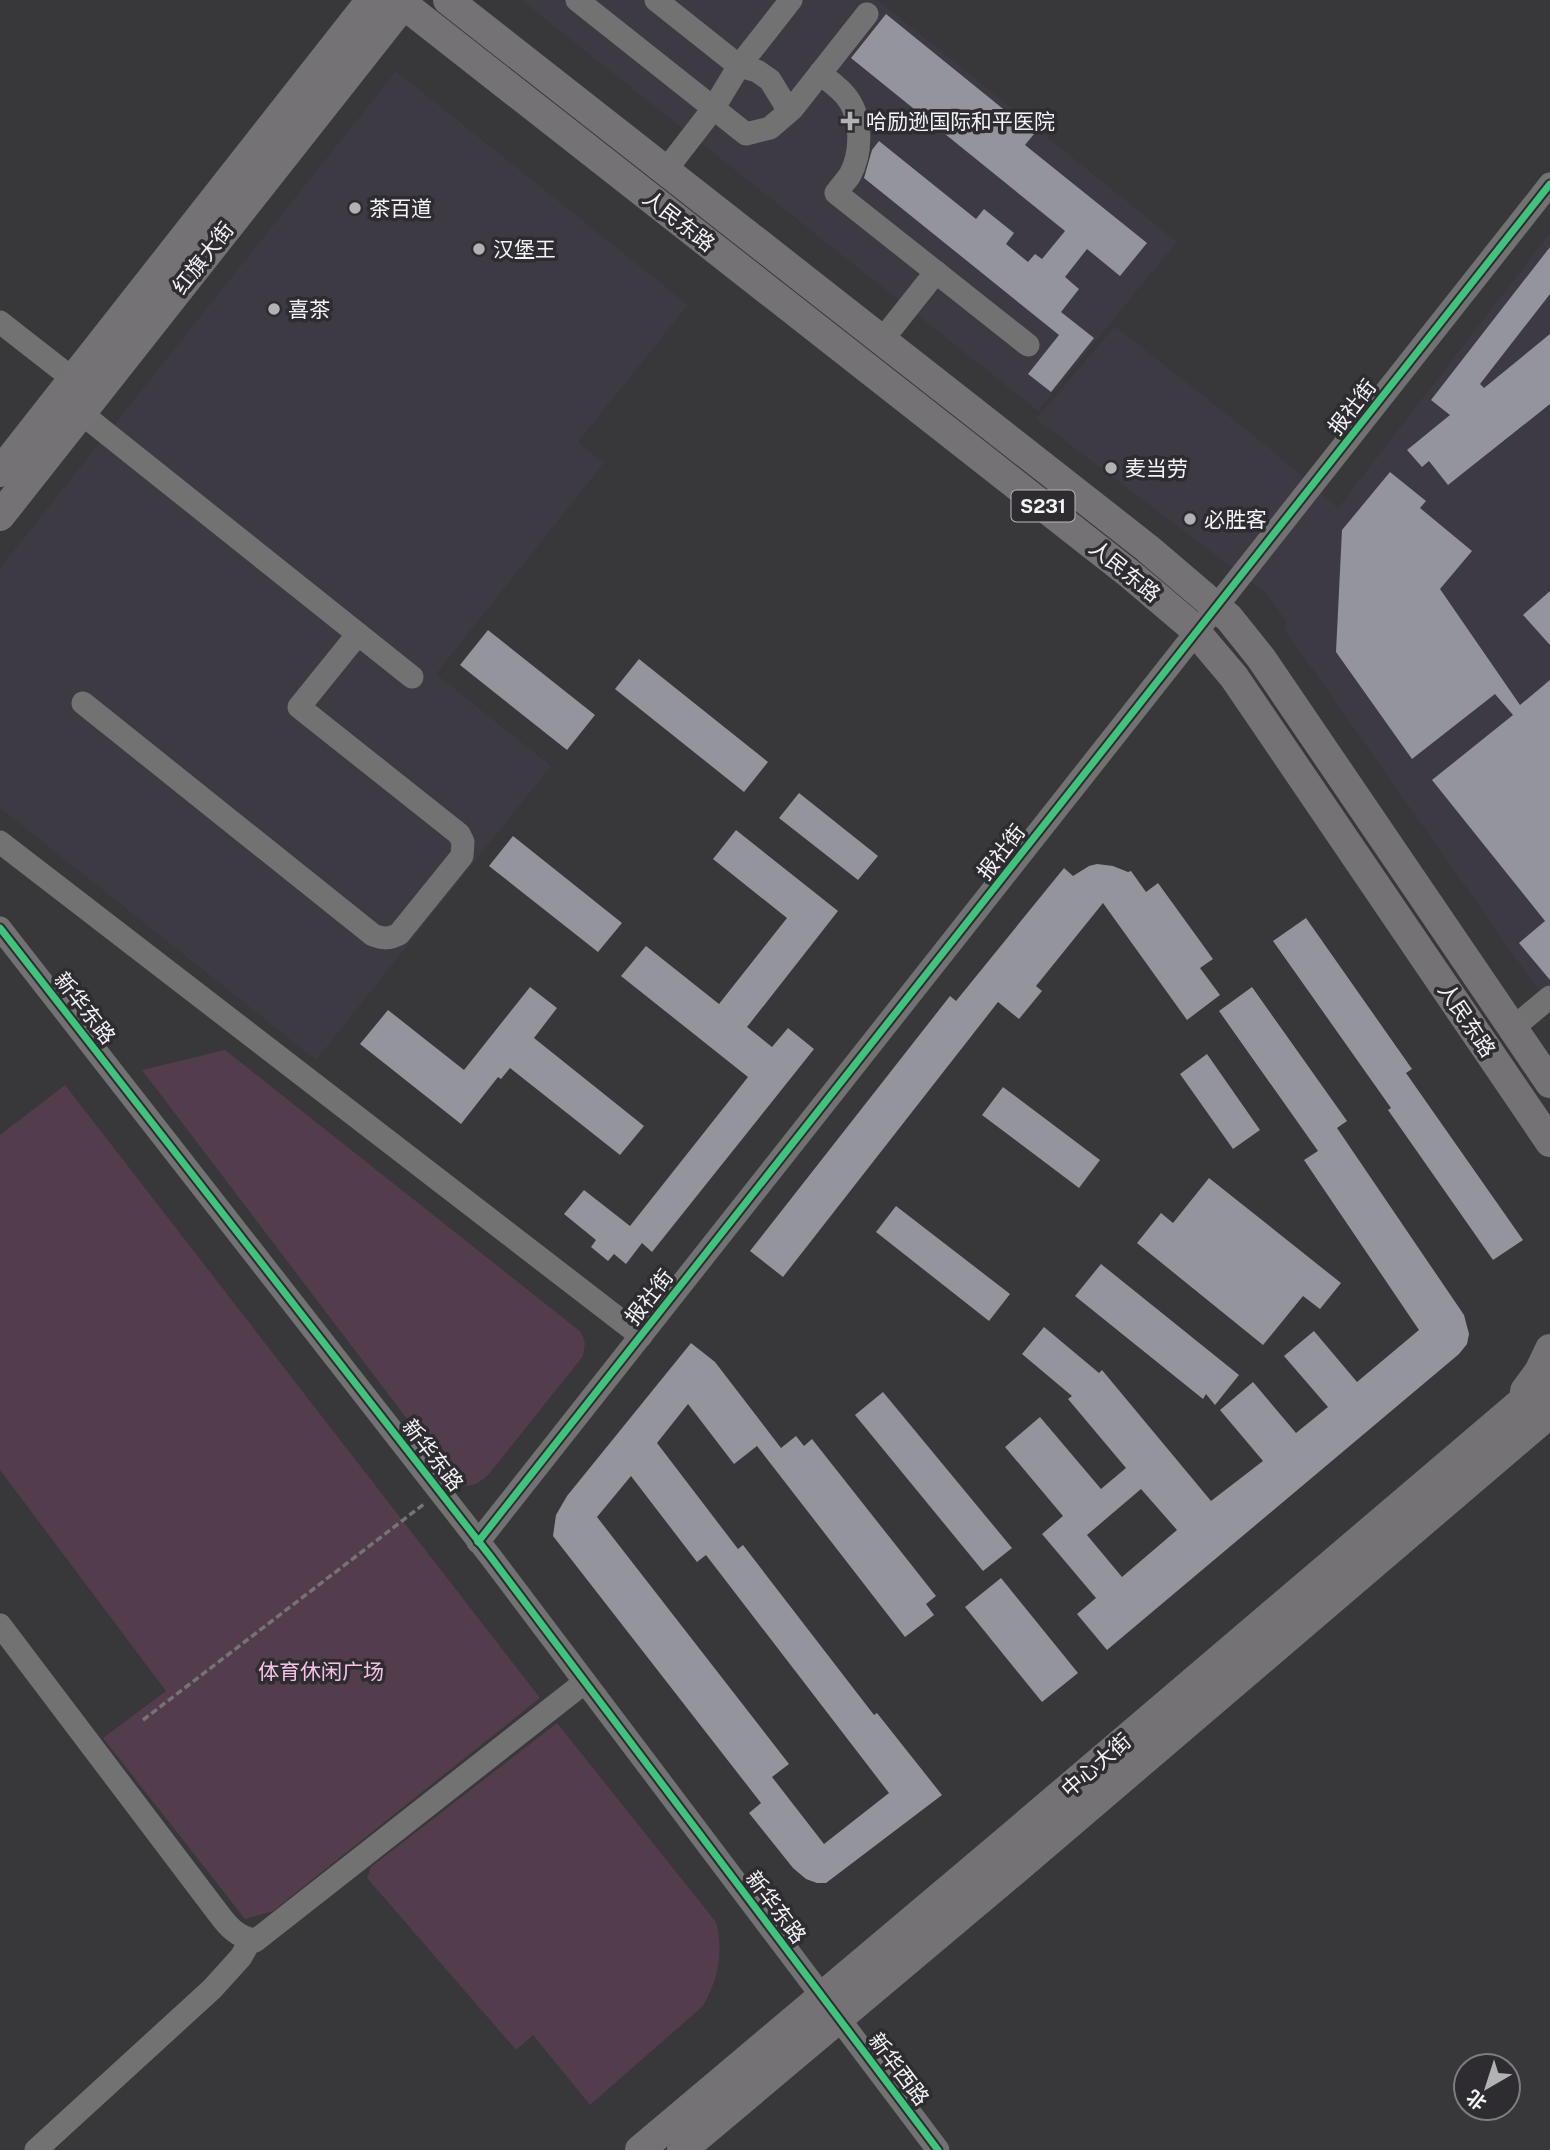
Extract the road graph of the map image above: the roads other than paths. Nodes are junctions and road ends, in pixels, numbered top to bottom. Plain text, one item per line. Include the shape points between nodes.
1 (371, 0) edge
2 (448, 0) edge
3 (578, 0) edge
4 (656, 0) edge
5 (791, 0) edge
6 (403, 1) edge
7 (867, 14) dead end
8 (738, 66) junction
9 (820, 73) junction
10 (713, 109) junction
11 (789, 111) junction
12 (665, 171) junction
13 (1550, 184) edge
14 (936, 272) junction
15 (0, 322) edge
16 (882, 340) junction
17 (1028, 345) dead end
18 (73, 379) junction
19 (81, 413) junction
20 (0, 472) edge
21 (0, 516) edge
22 (1217, 607) junction
23 (1197, 632) junction
24 (358, 634) junction
25 (412, 677) dead end
26 (83, 703) dead end
27 (0, 842) edge
28 (0, 928) edge
29 (1550, 997) edge
30 (1513, 1028) junction
31 (1550, 1083) edge
32 (1550, 1142) edge
33 (641, 1336) junction
34 (1550, 1349) edge
35 (1550, 1378) edge
36 (1550, 1413) edge
37 (1550, 1423) edge
38 (1494, 1425) junction
39 (1499, 1456) junction
40 (478, 1542) junction
41 (0, 1625) edge
42 (584, 1682) junction
43 (251, 1939) junction
44 (830, 2008) junction
45 (36, 2150) edge
46 (640, 2150) edge
47 (682, 2150) edge
48 (938, 2150) edge

1 - 18 main road, 红旗大街
2 - 12 main road, 人民东路 / S231
3 - 10 street
4 - 8 street
5 - 8 street
6 - 19 main road, 红旗大街
6 - 23 main road, 人民东路 / S231 via 1131,575
7 - 9 street
8 - 10 street
8 - 11 street via 770,80
9 - 11 street
9 - 14 street via 847,97 859,134 850,175 836,193
10 - 11 street via 746,134 770,128
10 - 12 street
12 - 16 main road, 人民东路 / S231
13 - 22 street, 报社街
14 - 16 street
14 - 17 street
15 - 18 street
16 - 22 main road, 人民东路 / S231
18 - 20 main road, 红旗大街
19 - 21 main road, 红旗大街
19 - 24 street
22 - 23 street, 报社街
22 - 30 main road, 人民东路 / S231 via 1261,658
23 - 32 main road, 人民东路 / S231 via 1234,677
23 - 33 street, 报社街
24 - 25 street
24 - 26 street via 299,707 459,834 463,842 462,856 400,934 391,938 373,935
27 - 33 street
28 - 40 street, 新华东路
29 - 30 street
30 - 31 main road, 人民东路 / S231
33 - 40 street, 报社街
34 - 38 main road via 1521,1397
35 - 38 main road, 中心大街
36 - 39 main road, 中心大街
37 - 39 main road
38 - 44 main road, 中心大街
39 - 44 main road, 中心大街
40 - 42 street, 新华东路
41 - 43 street via 233,1932
42 - 43 street via 255,1941
42 - 44 street, 新华东路
43 - 45 street via 212,1989
44 - 46 main road, 中心大街
44 - 47 main road, 中心大街
44 - 48 street, 新华西路

